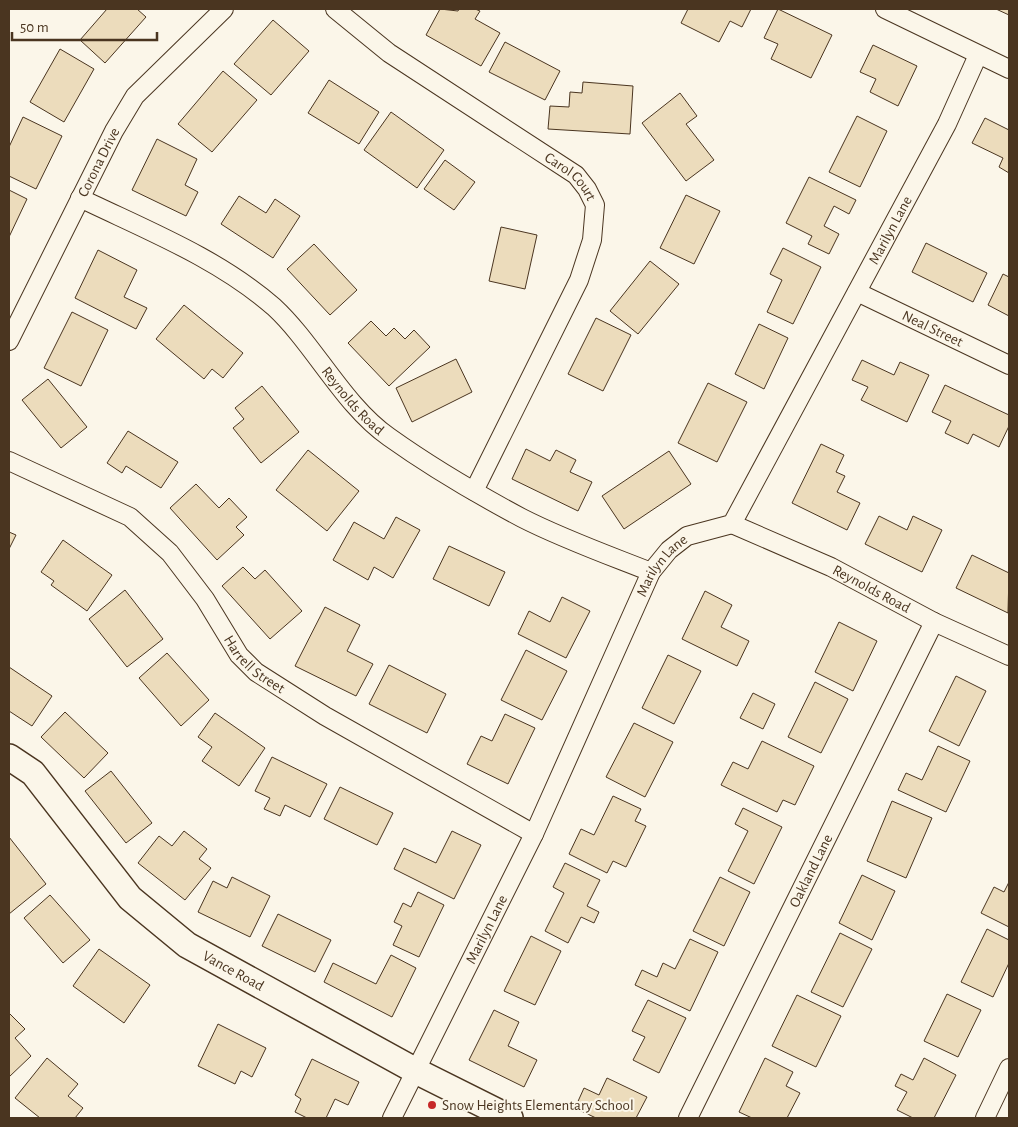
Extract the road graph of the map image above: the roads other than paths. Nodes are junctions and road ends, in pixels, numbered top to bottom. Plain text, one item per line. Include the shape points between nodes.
1 (224, 9) edge
2 (335, 9) edge
3 (885, 9) edge
4 (978, 55) junction
5 (1009, 69) edge
6 (80, 198) junction
7 (856, 292) junction
8 (9, 341) edge
9 (1009, 365) edge
10 (9, 461) edge
11 (474, 491) junction
12 (732, 524) junction
13 (651, 572) junction
14 (934, 622) junction
15 (1009, 656) edge
16 (9, 757) edge
17 (534, 834) junction
18 (1009, 1068) edge
19 (416, 1071) junction
20 (392, 1118) edge
21 (510, 1118) edge
22 (688, 1118) edge
23 (984, 1118) edge

1 - 6 street, Corona Drive via 135,96
2 - 11 street, Carol Court via 389,53 576,175 595,205 592,240 579,280
3 - 4 street
4 - 5 street
4 - 7 street, Marilyn Lane via 947,124
6 - 8 street, Corona Drive
6 - 11 street, Reynolds Road via 232,274 275,308 368,419 388,437
7 - 9 street, Neal Street
7 - 12 street, Marilyn Lane
10 - 17 street, Harrell Street via 130,518 170,553 205,599 239,655 256,672 325,716
11 - 13 street, Reynolds Road via 566,538
12 - 13 street, Marilyn Lane via 687,536 669,550
12 - 14 street, Reynolds Road via 831,567
13 - 17 street, Marilyn Lane
14 - 15 street, Reynolds Road
14 - 22 street, Oakland Lane
16 - 19 street, Vance Road via 33,773 130,898 187,945
17 - 19 street, Marilyn Lane
18 - 23 street
19 - 20 street, Marilyn Lane
19 - 21 street, Vance Road

